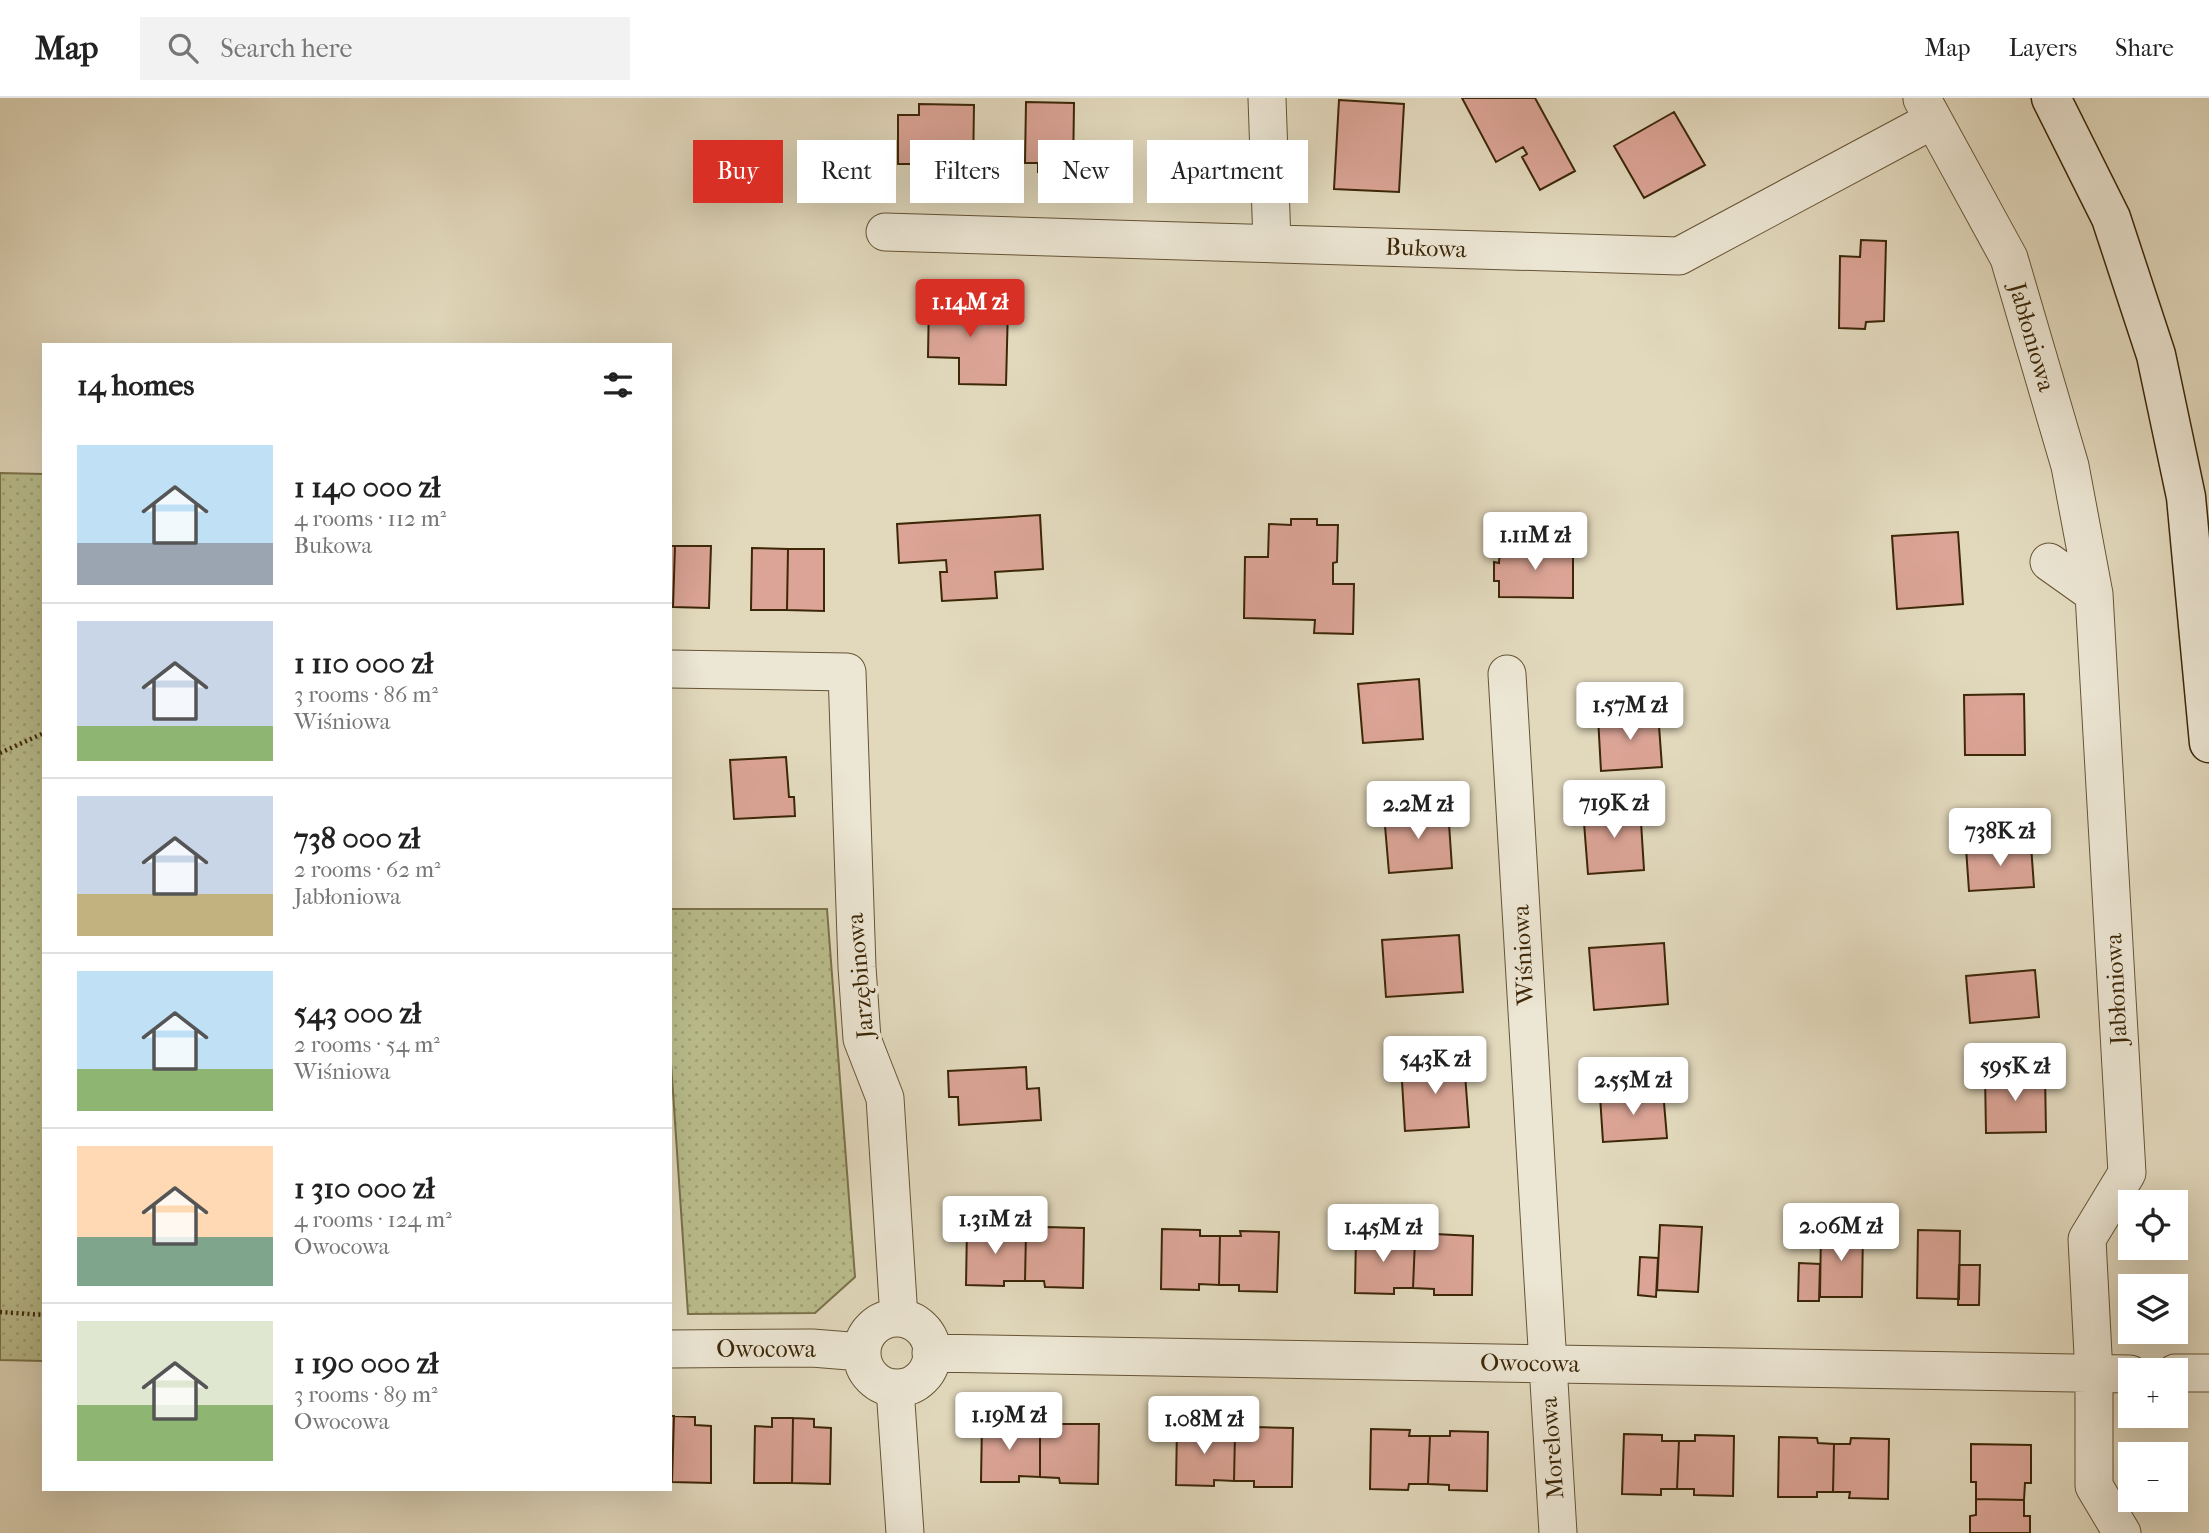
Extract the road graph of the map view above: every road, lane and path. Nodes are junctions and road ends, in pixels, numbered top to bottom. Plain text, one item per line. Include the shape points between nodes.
1 (1267, 98) edge
2 (2051, 98) edge
3 (1927, 109) edge
4 (885, 232) dead end
5 (1272, 243) junction
6 (2049, 562) dead end
7 (2094, 594) junction
8 (672, 669) edge
9 (1507, 674) dead end
10 (42, 734) edge
11 (2209, 743) edge
12 (0, 753) edge
13 (0, 1312) edge
14 (42, 1315) edge
15 (899, 1318) junction
16 (672, 1349) edge
17 (862, 1352) junction
18 (931, 1353) junction
19 (1546, 1363) junction
20 (2188, 1373) edge
21 (2209, 1373) edge
22 (2094, 1374) junction
23 (2118, 1374) edge
24 (895, 1388) junction
25 (905, 1533) edge
26 (1558, 1533) edge
27 (2122, 1533) edge

1 - 5 street
2 - 11 main road via 2110,218 2156,355 2186,497
3 - 5 street, Bukowa via 1679,256
3 - 7 street, Jabłoniowa via 2009,258 2070,466
4 - 5 street, Bukowa
6 - 7 street
7 - 22 street, Jabłoniowa via 2127,1173 2087,1239
8 - 15 street, Jarzębinowa via 847,672 861,1027 885,1098
9 - 19 street, Wiśniowa
10 - 12 path
13 - 14 path
15 - 17 street via 877,1324 863,1341
15 - 18 street via 920,1327
16 - 17 street, Owocowa
17 - 24 street via 863,1363 875,1381
18 - 19 street, Owocowa
18 - 24 street via 918,1381
19 - 22 street, Owocowa
19 - 26 street, Morelowa
20 - 21 street
22 - 23 street, Owocowa
22 - 27 street, Jabłoniowa via 2094,1486
24 - 25 street

